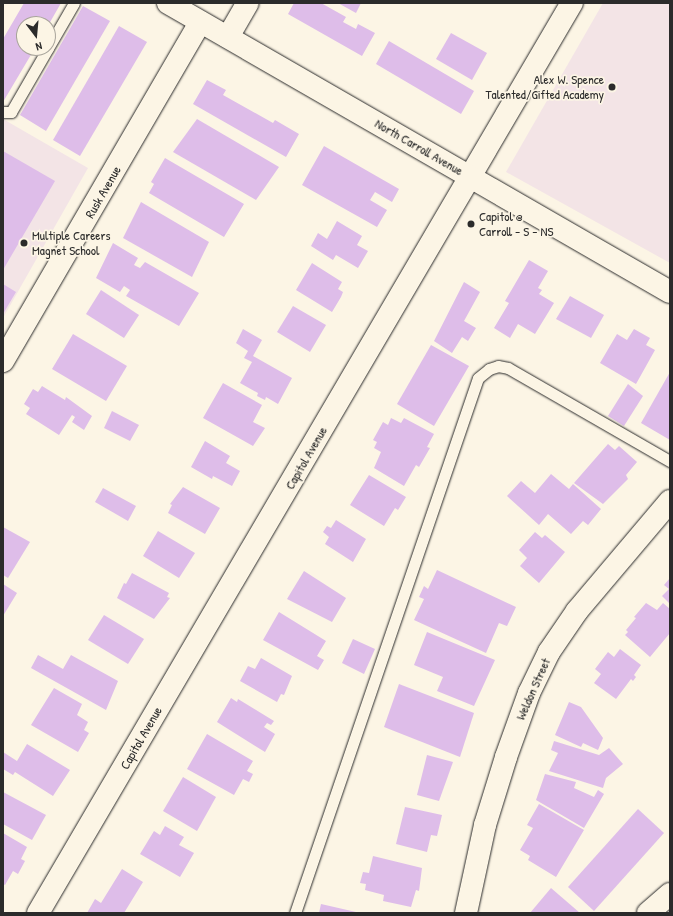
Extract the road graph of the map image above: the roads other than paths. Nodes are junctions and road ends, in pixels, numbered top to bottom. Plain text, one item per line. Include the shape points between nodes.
1 (74, 3) edge
2 (168, 3) edge
3 (248, 3) edge
4 (572, 3) edge
5 (200, 22) junction
6 (56, 34) edge
7 (228, 38) junction
8 (43, 56) edge
9 (3, 112) edge
10 (471, 177) junction
11 (670, 292) edge
12 (3, 361) edge
13 (670, 461) edge
14 (670, 501) edge
15 (670, 894) edge
16 (38, 913) edge
17 (295, 913) edge
18 (466, 913) edge
19 (648, 913) edge

1 - 6 lane
2 - 5 street, North Carroll Avenue
3 - 7 street
4 - 10 street, Capitol Avenue
5 - 7 street, North Carroll Avenue
5 - 12 street, Rusk Avenue
7 - 10 street, North Carroll Avenue
8 - 9 lane via 11,112
10 - 11 street, North Carroll Avenue
10 - 16 street, Capitol Avenue
13 - 17 lane via 508,368 498,366 489,369 478,378
14 - 18 street, Weldon Street via 577,611 549,652 529,693 506,757 486,825
15 - 19 street

